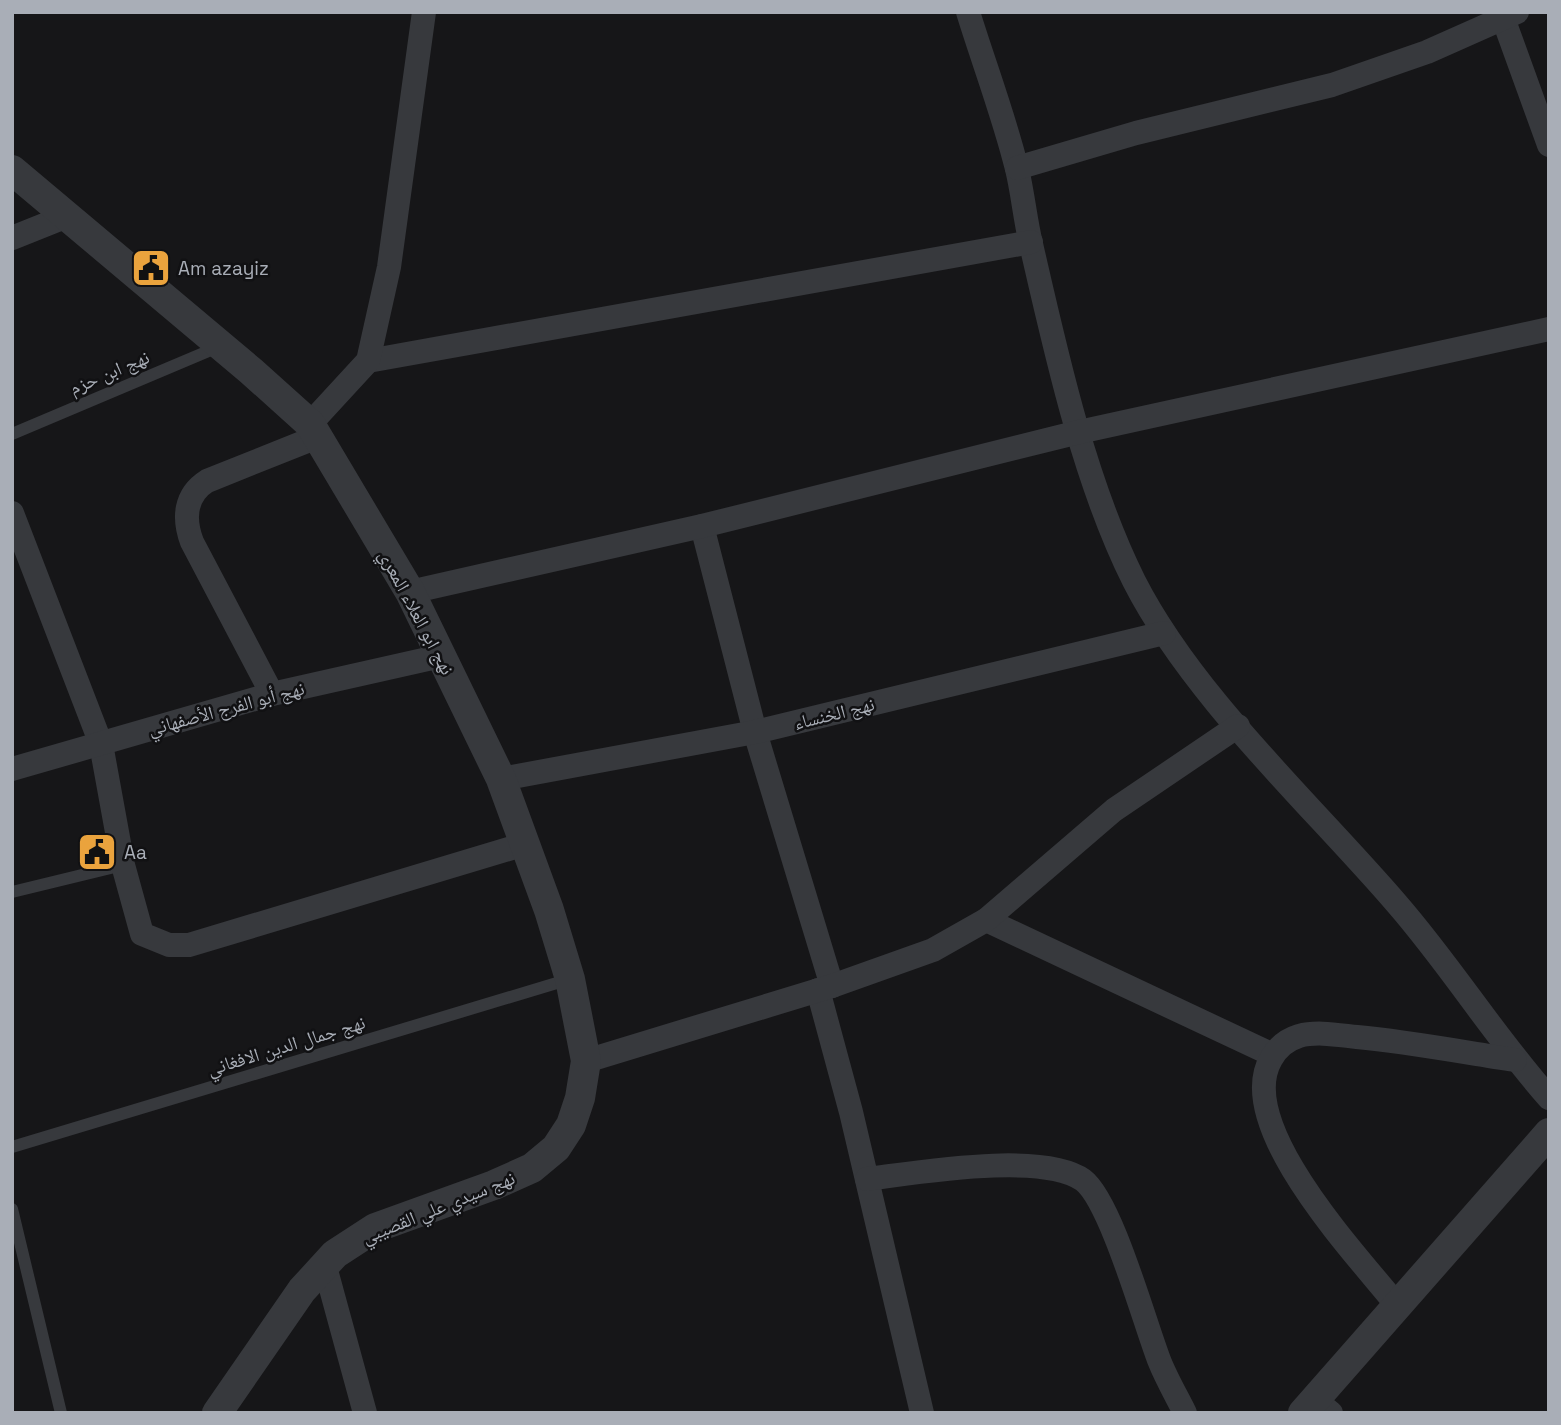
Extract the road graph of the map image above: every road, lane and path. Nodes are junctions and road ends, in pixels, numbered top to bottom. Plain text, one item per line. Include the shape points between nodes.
1 (424, 12) edge
2 (968, 12) edge
3 (1510, 15) edge
4 (1549, 145) edge
5 (1017, 168) junction
6 (12, 170) edge
7 (67, 216) junction
8 (12, 238) edge
9 (1031, 242) junction
10 (1549, 329) edge
11 (221, 346) junction
12 (368, 361) junction
13 (313, 430) junction
14 (1079, 432) junction
15 (12, 434) edge
16 (12, 513) edge
17 (702, 527) junction
18 (410, 592) junction
19 (1164, 633) junction
20 (441, 656) junction
21 (272, 694) junction
22 (1238, 726) junction
23 (755, 732) junction
24 (101, 744) junction
25 (12, 769) edge
26 (501, 779) junction
27 (525, 844) junction
28 (123, 865) junction
29 (12, 892) edge
30 (986, 920) junction
31 (570, 979) junction
32 (825, 988) junction
33 (1273, 1055) junction
34 (1515, 1060) junction
35 (586, 1061) junction
36 (1549, 1098) edge
37 (1549, 1133) edge
38 (12, 1147) edge
39 (532, 1168) joint
40 (867, 1179) junction
41 (12, 1209) edge
42 (324, 1263) junction
43 (1396, 1304) junction
44 (1316, 1408) edge
45 (61, 1413) edge
46 (217, 1413) edge
47 (365, 1413) edge
48 (922, 1413) edge
49 (1185, 1413) edge

1 - 12 street via 389,267
2 - 5 street
3 - 4 street
3 - 5 street via 1427,52 1332,85
5 - 9 street
6 - 7 street, نهج ابو العلاء المعري
7 - 8 street
7 - 11 street, نهج ابو العلاء المعري
9 - 12 street
9 - 14 street
10 - 14 street
11 - 13 street, نهج ابو العلاء المعري
11 - 15 lane, نهج ابن حزم
12 - 13 street
13 - 18 street, نهج ابو العلاء المعري
13 - 21 street via 207,481 189,500 187,523 192,542
14 - 17 street
14 - 19 street via 1108,523
16 - 24 street
17 - 18 street
17 - 23 street
18 - 20 street, نهج ابو العلاء المعري
19 - 22 street
19 - 23 street, نهج الخنساء
20 - 21 street, نهج أبو الفرج الأصفهاني
20 - 26 street, نهج ابو العلاء المعري
21 - 24 street, نهج أبو الفرج الأصفهاني
22 - 30 street via 1114,810
22 - 34 street via 1400,907
23 - 26 street, نهج الخنساء
23 - 32 street
24 - 25 street, نهج أبو الفرج الأصفهاني
24 - 28 street
26 - 27 street, نهج ابو العلاء المعري
27 - 28 street via 190,945 169,945 142,934
27 - 31 street, نهج ابو العلاء المعري
28 - 29 lane
30 - 32 street via 933,950
30 - 33 street
31 - 35 street, نهج ابو العلاء المعري
31 - 38 lane, نهج جمال الدين الافغاني
32 - 35 street
32 - 40 street
33 - 34 street via 1296,1037 1322,1034
33 - 43 street via 1264,1075 1264,1091 1281,1148 1307,1192
34 - 36 street
35 - 39 street, نهج ابو العلاء المعري via 571,1125 556,1148
37 - 43 street
39 - 42 street, نهج سيدي علي القصيبي via 375,1228
40 - 48 street
40 - 49 street via 1009,1166 1051,1168 1082,1179 1097,1194 1109,1218 1160,1363
41 - 45 lane
42 - 46 street, نهج سيدي علي القصيبي
42 - 47 street
43 - 44 street

